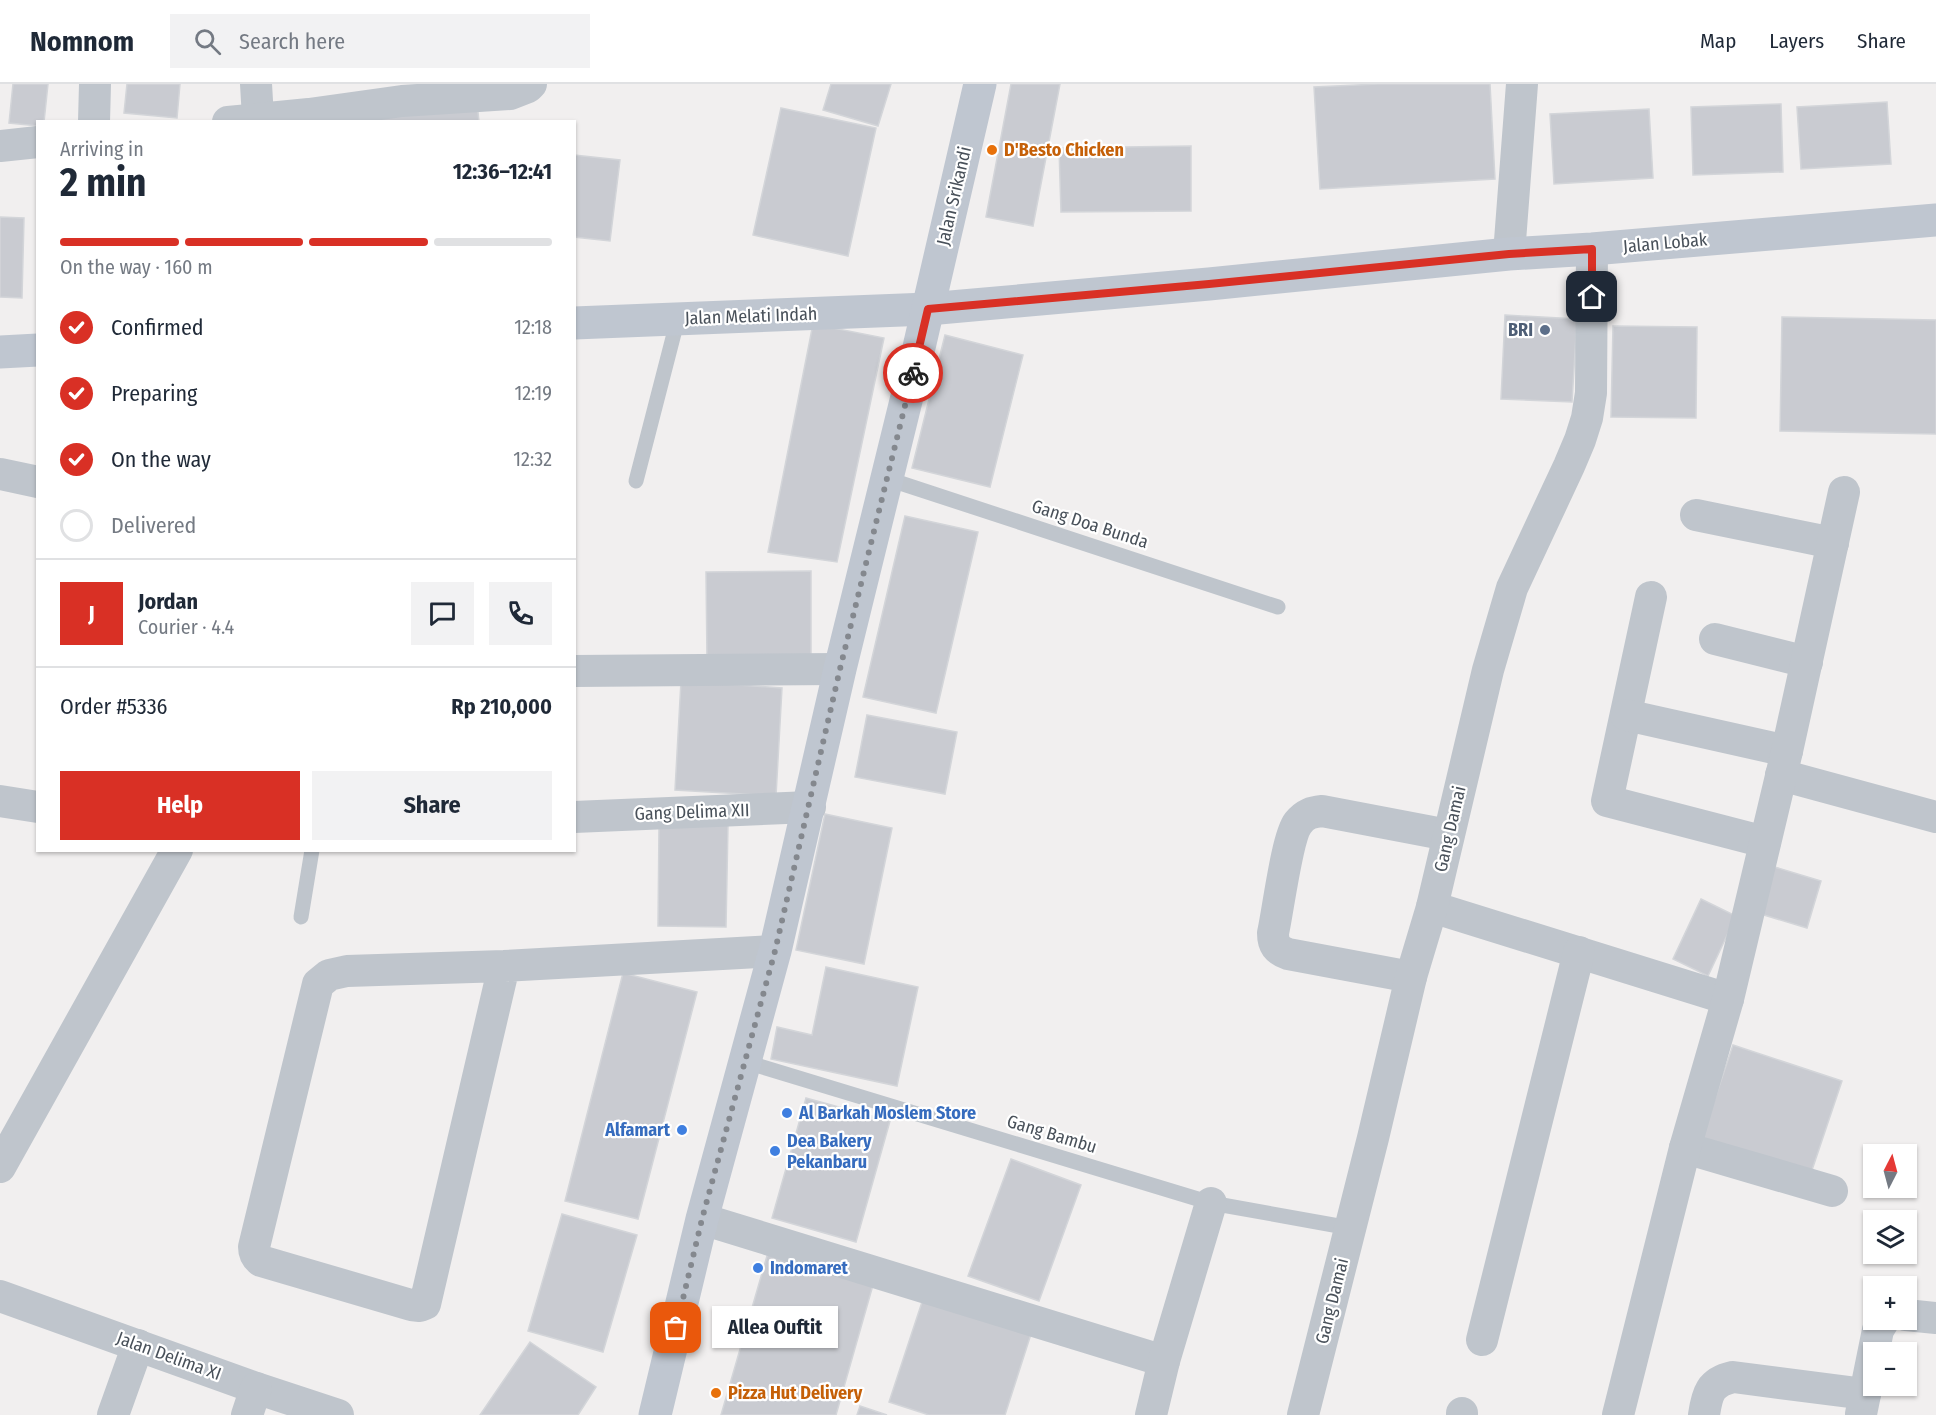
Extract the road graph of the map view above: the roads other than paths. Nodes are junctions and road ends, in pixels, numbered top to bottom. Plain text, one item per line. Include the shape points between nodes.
1 (95, 84) edge
2 (256, 84) edge
3 (531, 84) edge
4 (980, 84) edge
5 (1522, 84) edge
6 (401, 92) edge
7 (309, 118) edge
8 (93, 120) edge
9 (243, 120) edge
10 (36, 142) edge
11 (0, 146) edge
12 (1936, 220) edge
13 (1592, 249) junction
14 (1509, 254) junction
15 (928, 309) junction
16 (678, 318) junction
17 (576, 322) edge
18 (36, 350) edge
19 (0, 352) edge
20 (0, 474) edge
21 (888, 479) junction
22 (636, 481) dead end
23 (36, 482) edge
24 (1844, 492) dead end
25 (1696, 515) dead end
26 (1833, 543) junction
27 (1651, 597) dead end
28 (1278, 607) dead end
29 (1715, 639) dead end
30 (1807, 662) junction
31 (840, 669) junction
32 (576, 671) edge
33 (1626, 715) junction
34 (1784, 763) junction
35 (0, 801) edge
36 (36, 807) edge
37 (810, 807) junction
38 (576, 817) edge
39 (1936, 817) edge
40 (1448, 836) junction
41 (1765, 842) junction
42 (176, 852) edge
43 (312, 852) edge
44 (1432, 907) junction
45 (301, 917) dead end
46 (775, 951) junction
47 (1579, 952) junction
48 (504, 966) junction
49 (1411, 977) junction
50 (1728, 999) junction
51 (746, 1062) junction
52 (1685, 1148) junction
53 (0, 1167) edge
54 (1832, 1191) dead end
55 (1211, 1203) junction
56 (702, 1219) junction
57 (1350, 1228) junction
58 (0, 1296) edge
59 (1917, 1316) edge
60 (1936, 1318) edge
61 (1878, 1330) edge
62 (1482, 1340) dead end
63 (138, 1345) junction
64 (1164, 1361) junction
65 (252, 1401) edge
66 (1863, 1404) edge
67 (112, 1415) edge
68 (338, 1415) edge
69 (655, 1415) edge
70 (1151, 1415) edge
71 (1303, 1415) edge
72 (1618, 1415) edge
73 (1704, 1415) edge

1 - 8 street
2 - 9 street
3 - 6 street via 510,93
4 - 15 main road, Jalan Srikandi
5 - 14 street
6 - 7 street
7 - 9 street
10 - 11 street
12 - 13 main road, Jalan Lobak
13 - 14 main road, Jalan Lobak
13 - 40 street, Gang Damai via 1591,393 1587,418 1512,588
14 - 15 main road, Jalan Lobak
15 - 16 main road, Jalan Melati Indah
15 - 21 main road, Jalan Srikandi
16 - 17 main road, Jalan Melati Indah
16 - 22 lane
18 - 19 main road
20 - 23 street
21 - 28 lane, Gang Doa Bunda
21 - 31 main road, Jalan Srikandi
24 - 26 street
25 - 26 street
26 - 30 street
27 - 33 street
29 - 30 street
30 - 34 street
31 - 32 street
31 - 37 main road, Jalan Srikandi
33 - 34 street
33 - 41 street via 1607,801
34 - 39 street
34 - 41 street
35 - 36 street
37 - 38 street, Gang Delima XII
37 - 46 main road, Jalan Srikandi
40 - 44 street, Gang Damai
40 - 49 street via 1323,811 1304,817 1293,831 1273,933 1275,947 1288,954
41 - 50 street
42 - 53 street
43 - 45 lane
44 - 47 street
44 - 49 street, Gang Damai
46 - 48 street
46 - 51 main road, Jalan Srikandi
47 - 50 street
47 - 62 street
48 - 48 street via 347,971 329,975 318,984 254,1247 261,1261 411,1305 425,1304
49 - 57 street, Gang Damai
50 - 52 street
51 - 55 lane, Gang Bambu
51 - 56 main road, Jalan Srikandi
52 - 54 street
52 - 72 street
55 - 57 lane, Gang Bambu
55 - 64 street
56 - 64 street
56 - 69 main road, Jalan Srikandi
57 - 71 street, Gang Damai
58 - 63 street, Jalan Delima XI
59 - 60 street
61 - 66 street
63 - 65 street, Jalan Delima XI
63 - 67 street
64 - 70 street
65 - 68 street, Jalan Delima XI
66 - 73 street via 1733,1377 1719,1380 1712,1388

